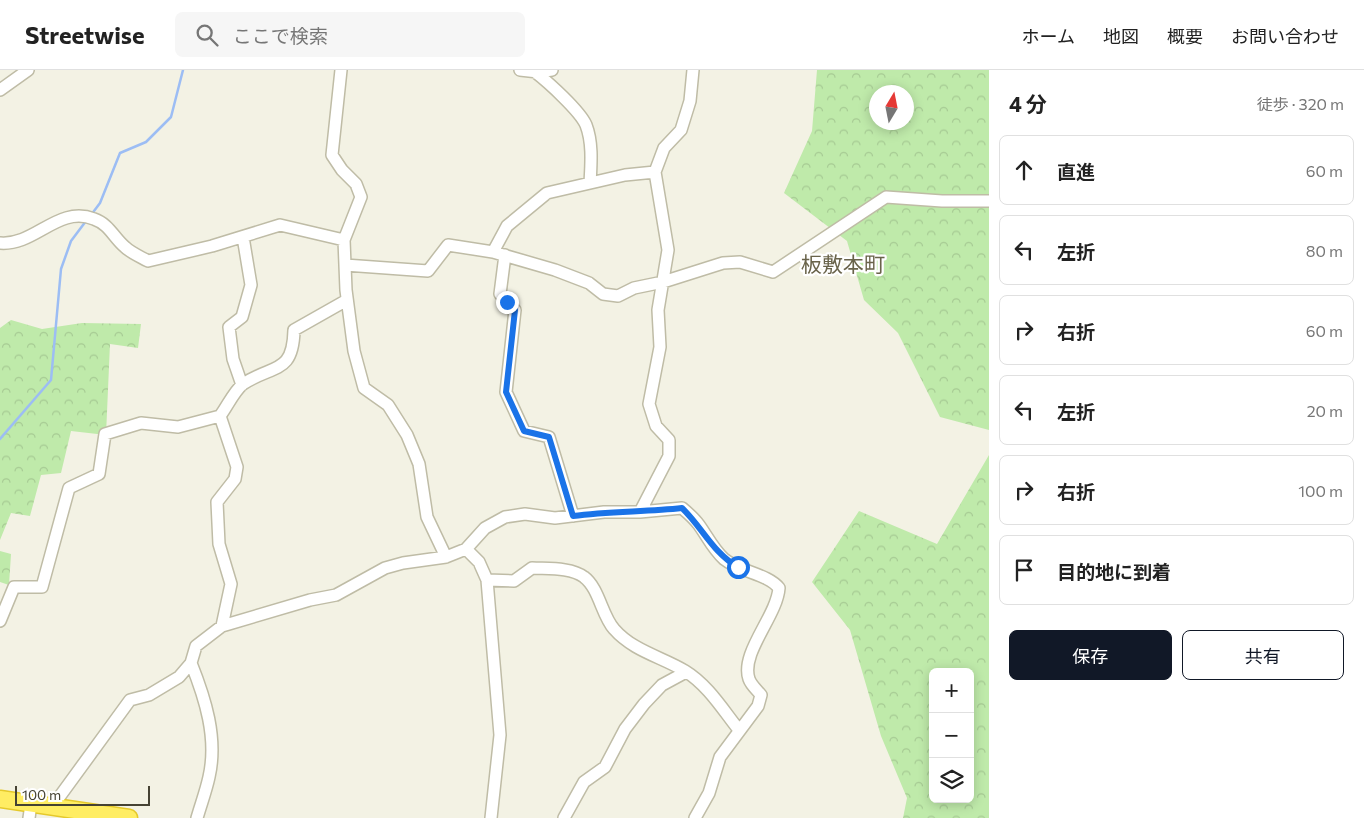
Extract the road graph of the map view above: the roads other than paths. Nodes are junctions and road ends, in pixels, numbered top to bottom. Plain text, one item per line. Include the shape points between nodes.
1 (28, 70) edge
2 (341, 70) edge
3 (520, 70) edge
4 (552, 70) edge
5 (693, 70) edge
6 (535, 72) junction
7 (2, 84) edge
8 (655, 172) junction
9 (590, 183) junction
10 (989, 201) edge
11 (244, 237) junction
12 (344, 240) junction
13 (0, 243) edge
14 (493, 252) junction
15 (505, 255) junction
16 (345, 265) junction
17 (663, 282) junction
18 (346, 300) junction
19 (242, 385) junction
20 (220, 416) junction
21 (640, 512) junction
22 (573, 516) junction
23 (466, 549) junction
24 (446, 557) junction
25 (487, 580) junction
26 (0, 621) edge
27 (222, 626) junction
28 (191, 663) junction
29 (686, 672) junction
30 (739, 730) junction
31 (0, 800) edge
32 (52, 807) junction
33 (30, 811) edge
34 (129, 818) edge
35 (197, 818) edge
36 (491, 818) edge
37 (564, 818) edge
38 (695, 818) edge

1 - 7 street
2 - 12 street via 332,155 356,184 361,197
3 - 6 street
4 - 6 street
5 - 8 street via 690,101 681,130 664,148
6 - 9 street via 551,84 585,124 591,152
8 - 9 street
8 - 17 street via 668,250
9 - 14 street via 547,193 507,226
10 - 17 street via 886,197 773,272 740,262 723,263
11 - 12 street via 280,225
11 - 13 street via 148,261 124,247 112,230 95,219 81,216 64,217 24,239 10,244
11 - 19 street via 250,285 242,317 229,326 233,359
12 - 16 street
14 - 15 street
14 - 16 street via 448,246 428,270
15 - 17 street via 589,283 603,294 618,296 634,288
15 - 22 street via 500,294 515,310 506,392 524,431 549,437
16 - 18 street
17 - 21 street via 658,310 660,347 649,404 656,426 668,440 669,456
18 - 19 street via 294,330 294,347 288,360
18 - 24 street via 354,352 364,388 388,405 407,435 419,464 427,516
19 - 20 street
20 - 26 street via 178,428 141,422 105,434 98,474 69,488 42,587 14,587
20 - 27 street via 236,467 235,479 217,502 219,544 231,584
21 - 22 street
21 - 30 street via 682,508 698,523 725,560 751,574 774,581 779,588 778,601 748,662 749,680 761,695 758,706
22 - 23 street via 555,518 525,514 505,517 485,528
23 - 24 street
23 - 25 street via 479,562
24 - 27 street via 385,568 336,595
25 - 29 street via 514,581 532,568 569,571 584,577 613,628 630,643
25 - 36 street via 500,734
27 - 28 street via 196,646
28 - 32 street via 163,688 130,700
28 - 35 street via 205,696 212,748 210,776
29 - 30 street via 704,687
29 - 37 street via 662,685 644,704 625,729 605,767 584,782
30 - 38 street via 720,758 709,793
31 - 33 highway
32 - 33 highway
32 - 34 highway

